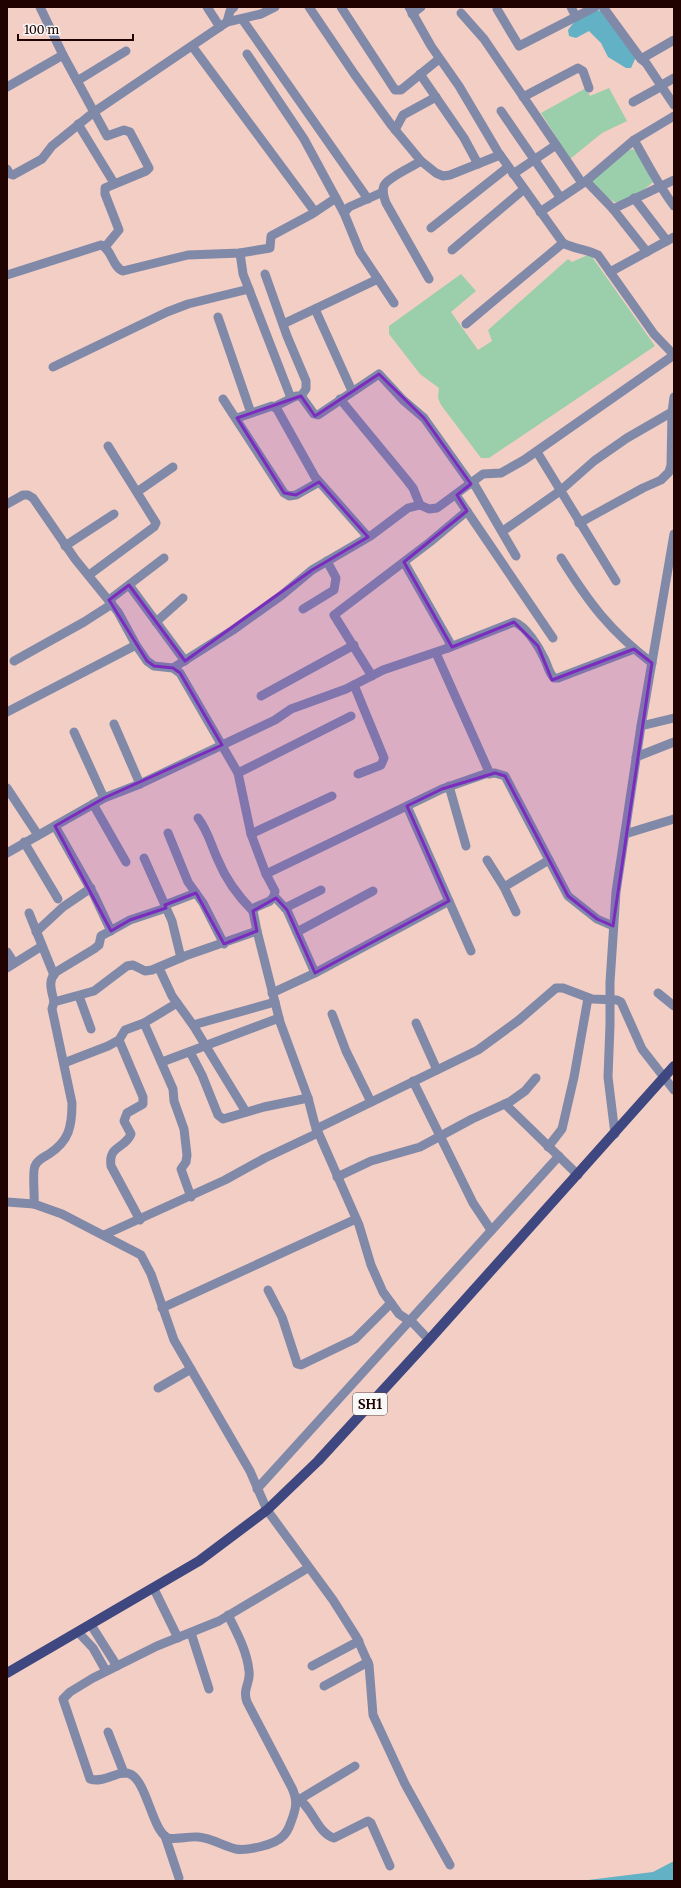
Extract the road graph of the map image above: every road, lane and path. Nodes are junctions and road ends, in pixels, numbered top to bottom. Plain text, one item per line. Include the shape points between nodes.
1 (40, 7) edge
2 (207, 7) edge
3 (234, 7) edge
4 (275, 7) edge
5 (309, 7) edge
6 (341, 7) edge
7 (420, 7) edge
8 (572, 7) edge
9 (595, 7) edge
10 (603, 7) edge
11 (497, 9) dead end
12 (411, 11) edge
13 (461, 13) dead end
14 (576, 18) junction
15 (242, 19) junction
16 (223, 25) junction
17 (674, 40) edge
18 (192, 46) junction
19 (126, 51) dead end
20 (247, 54) dead end
21 (62, 55) junction
22 (439, 59) junction
23 (641, 59) junction
24 (420, 74) junction
25 (674, 78) edge
26 (77, 81) junction
27 (662, 85) junction
28 (7, 87) edge
29 (589, 88) dead end
30 (436, 97) junction
31 (523, 97) junction
32 (633, 102) dead end
33 (674, 105) edge
34 (501, 111) dead end
35 (94, 112) junction
36 (674, 116) edge
37 (78, 124) junction
38 (395, 130) junction
39 (634, 140) junction
40 (556, 145) junction
41 (500, 155) junction
42 (534, 160) junction
43 (421, 161) junction
44 (478, 164) junction
45 (7, 169) edge
46 (510, 170) junction
47 (674, 180) edge
48 (584, 182) junction
49 (114, 183) junction
50 (659, 186) junction
51 (524, 189) junction
52 (383, 192) junction
53 (336, 198) junction
54 (560, 198) junction
55 (634, 198) junction
56 (368, 199) junction
57 (674, 206) edge
58 (612, 209) junction
59 (315, 212) junction
60 (344, 212) junction
61 (540, 212) junction
62 (431, 228) dead end
63 (671, 241) edge
64 (562, 243) junction
65 (105, 247) junction
66 (452, 250) dead end
67 (647, 252) junction
68 (240, 253) junction
69 (610, 272) junction
70 (265, 274) dead end
71 (7, 275) edge
72 (429, 279) dead end
73 (378, 280) junction
74 (249, 289) junction
75 (394, 303) dead end
76 (315, 309) junction
77 (218, 317) dead end
78 (283, 324) junction
79 (466, 324) dead end
80 (674, 355) edge
81 (53, 367) dead end
82 (352, 391) junction
83 (301, 396) junction
84 (674, 397) edge
85 (291, 398) junction
86 (223, 399) dead end
87 (340, 400) junction
88 (274, 407) junction
89 (672, 412) junction
90 (251, 413) junction
91 (237, 418) junction
92 (108, 446) dead end
93 (536, 452) junction
94 (173, 466) dead end
95 (319, 482) junction
96 (472, 483) junction
97 (560, 491) junction
98 (137, 492) junction
99 (456, 495) junction
100 (7, 504) edge
101 (420, 504) junction
102 (467, 511) junction
103 (114, 514) dead end
104 (579, 523) junction
105 (503, 531) junction
106 (674, 534) edge
107 (368, 537) junction
108 (66, 546) junction
109 (516, 556) dead end
110 (164, 558) dead end
111 (561, 558) dead end
112 (327, 561) junction
113 (404, 562) junction
114 (89, 575) junction
115 (616, 581) dead end
116 (129, 584) junction
117 (182, 598) dead end
118 (110, 602) junction
119 (303, 609) dead end
120 (156, 622) junction
121 (553, 638) dead end
122 (354, 645) junction
123 (136, 646) junction
124 (448, 648) junction
125 (634, 649) junction
126 (436, 653) junction
127 (14, 661) dead end
128 (185, 661) junction
129 (652, 663) junction
130 (173, 668) junction
131 (372, 676) junction
132 (354, 684) junction
133 (261, 696) dead end
134 (7, 712) edge
135 (351, 716) dead end
136 (674, 718) edge
137 (114, 724) dead end
138 (641, 726) junction
139 (74, 732) dead end
140 (674, 742) edge
141 (222, 745) junction
142 (636, 757) junction
143 (238, 772) junction
144 (358, 774) dead end
145 (490, 774) junction
146 (140, 784) junction
147 (449, 786) junction
148 (7, 788) edge
149 (332, 796) dead end
150 (104, 798) junction
151 (93, 804) junction
152 (407, 806) junction
153 (198, 818) dead end
154 (674, 819) edge
155 (55, 826) junction
156 (168, 833) dead end
157 (251, 834) junction
158 (625, 834) junction
159 (38, 835) junction
160 (24, 842) junction
161 (466, 846) dead end
162 (7, 852) edge
163 (144, 858) dead end
164 (487, 860) dead end
165 (549, 860) junction
166 (126, 862) dead end
167 (266, 874) junction
168 (504, 887) junction
169 (91, 888) junction
170 (321, 890) dead end
171 (373, 891) dead end
172 (196, 892) junction
173 (274, 896) junction
174 (58, 899) dead end
175 (449, 901) junction
176 (166, 906) junction
177 (285, 908) junction
178 (253, 911) junction
179 (29, 912) dead end
180 (516, 912) dead end
181 (613, 926) junction
182 (111, 931) junction
183 (257, 931) junction
184 (36, 932) junction
185 (297, 932) junction
186 (224, 944) junction
187 (42, 946) junction
188 (471, 951) dead end
189 (7, 952) edge
190 (181, 958) junction
191 (11, 966) edge
192 (159, 968) junction
193 (315, 973) junction
194 (54, 975) junction
195 (658, 993) dead end
196 (79, 996) junction
197 (273, 997) junction
198 (588, 998) junction
199 (610, 1000) junction
200 (54, 1002) junction
201 (177, 1003) junction
202 (674, 1006) edge
203 (332, 1014) dead end
204 (279, 1018) junction
205 (144, 1023) junction
206 (416, 1023) dead end
207 (193, 1025) junction
208 (91, 1029) dead end
209 (119, 1040) junction
210 (206, 1046) junction
211 (190, 1052) junction
212 (162, 1062) junction
213 (64, 1063) junction
214 (674, 1066) edge
215 (437, 1070) junction
216 (665, 1077) junction
217 (536, 1078) dead end
218 (413, 1081) junction
219 (674, 1090) edge
220 (308, 1098) junction
221 (371, 1102) junction
222 (505, 1104) junction
223 (246, 1112) junction
224 (317, 1131) junction
225 (615, 1134) junction
226 (439, 1137) junction
227 (548, 1147) junction
228 (559, 1156) junction
229 (578, 1175) junction
230 (337, 1177) junction
231 (191, 1197) junction
232 (7, 1202) edge
233 (34, 1204) junction
234 (356, 1219) junction
235 (140, 1220) junction
236 (491, 1230) junction
237 (104, 1235) junction
238 (268, 1290) dead end
239 (391, 1303) junction
240 (162, 1308) junction
241 (408, 1320) junction
242 (429, 1340) junction
243 (191, 1369) junction
244 (158, 1388) dead end
245 (257, 1489) junction
246 (267, 1510) junction
247 (308, 1568) junction
248 (154, 1589) junction
249 (228, 1615) junction
250 (91, 1625) junction
251 (78, 1632) junction
252 (191, 1633) junction
253 (178, 1638) junction
254 (358, 1641) junction
255 (368, 1662) junction
256 (117, 1666) junction
257 (312, 1666) dead end
258 (106, 1671) junction
259 (7, 1673) edge
260 (324, 1686) dead end
261 (209, 1689) dead end
262 (108, 1732) dead end
263 (354, 1766) dead end
264 (124, 1773) junction
265 (298, 1798) junction
266 (165, 1836) junction
267 (450, 1865) dead end
268 (390, 1866) dead end
269 (179, 1878) dead end

1 - 21 street
2 - 16 street
3 - 16 street
4 - 15 street
5 - 38 street
6 - 24 street via 393,88 401,90
7 - 12 street
8 - 14 street
9 - 14 street
10 - 23 street
11 - 14 street via 519,46
12 - 22 street
13 - 31 street via 484,39
15 - 16 street
15 - 56 street
16 - 18 street
17 - 23 street
18 - 35 street
18 - 59 street
19 - 26 street
20 - 53 street via 304,139
21 - 26 street
21 - 28 street
22 - 24 street
22 - 41 street via 459,86
23 - 27 street
24 - 30 street
25 - 27 street
26 - 35 street
27 - 32 street
27 - 33 street
29 - 31 street via 583,71 578,68
30 - 38 street via 403,115
30 - 44 street
31 - 40 street
34 - 42 street
35 - 37 street
35 - 49 street via 107,136 124,130 130,132 149,168
36 - 39 street
37 - 45 street via 52,146 41,160 13,175
37 - 49 street
38 - 43 street
39 - 48 street
39 - 50 street
40 - 42 street
40 - 48 street
41 - 44 street
41 - 46 street
42 - 46 street
42 - 54 street
43 - 44 street via 442,176
43 - 52 street via 385,184
46 - 51 street
46 - 62 street
47 - 50 street
48 - 54 street
48 - 58 street
49 - 65 street via 105,188 105,194 119,230
50 - 55 street
50 - 57 street
51 - 61 street
51 - 66 street
52 - 56 street
52 - 72 street via 386,203
53 - 59 street
53 - 60 street
54 - 61 street
55 - 58 street
55 - 63 street
56 - 60 street via 346,208
58 - 67 street
59 - 68 street via 271,236 270,248
60 - 73 street via 360,252
61 - 64 street
63 - 67 street
64 - 69 street via 598,255
64 - 79 street
65 - 68 street via 123,271 188,256
65 - 71 street via 101,245
67 - 69 street
68 - 74 street
69 - 80 street via 654,334
70 - 78 street
73 - 75 street
73 - 76 street
74 - 81 street via 188,304 167,312
74 - 85 street
76 - 78 street
76 - 82 street
77 - 90 street
78 - 83 street via 306,381 306,389
80 - 93 street
82 - 87 street
82 - 96 street via 379,374 384,377 399,397 424,418
83 - 85 street
83 - 87 street via 314,414 318,415
84 - 89 street
85 - 88 street
86 - 91 street
87 - 101 street via 413,488
88 - 90 street via 265,407
88 - 95 street
89 - 97 street via 594,461
89 - 104 street via 671,466 665,477
90 - 91 street
91 - 95 street via 284,493 289,496 296,495
92 - 98 street
93 - 96 street via 501,473 483,474
93 - 97 street
94 - 98 street
95 - 107 street
96 - 99 street
96 - 105 street
97 - 104 street
97 - 105 street
98 - 114 street via 155,520 154,527
99 - 101 street via 433,509
99 - 102 street
100 - 108 street via 28,495
101 - 107 street via 408,508
102 - 113 street
102 - 121 street
103 - 108 street
104 - 115 street
105 - 109 street
106 - 129 street
107 - 112 street
108 - 114 street
110 - 116 street
111 - 125 street via 593,606 615,632
112 - 119 street via 336,578 334,590
112 - 128 street
113 - 122 street via 336,613 335,617
113 - 124 street via 450,644
114 - 118 street
116 - 118 street
116 - 120 street
117 - 120 street
118 - 123 street
118 - 127 street via 84,622
120 - 128 street
122 - 131 street
122 - 133 street
123 - 130 street via 154,666
123 - 134 street
124 - 125 street via 514,622 524,629 538,646 550,675 554,678
124 - 126 street
125 - 129 street
126 - 131 street
126 - 145 street
128 - 130 street
129 - 138 street
130 - 141 street via 180,673
131 - 132 street
132 - 141 street via 291,709 275,720
132 - 144 street via 384,758 381,765
135 - 143 street
136 - 138 street
137 - 146 street
138 - 142 street
139 - 150 street
140 - 142 street
141 - 143 street
141 - 146 street
142 - 158 street
143 - 157 street
145 - 147 street
145 - 165 street via 505,776
146 - 150 street
147 - 152 street
147 - 161 street
148 - 159 street
149 - 157 street
150 - 151 street
151 - 155 street
151 - 166 street
152 - 167 street
152 - 175 street
153 - 178 street via 208,833 218,861 234,892
154 - 158 street
155 - 159 street
155 - 169 street
156 - 172 street via 188,882
157 - 167 street
158 - 181 street
159 - 160 street
160 - 162 street
160 - 174 street
163 - 176 street
164 - 168 street
165 - 168 street
165 - 181 street via 563,889 574,902 597,919
167 - 173 street via 275,891
168 - 180 street
169 - 182 street
169 - 184 street via 63,906
170 - 177 street
171 - 185 street
172 - 176 street
172 - 186 street
173 - 177 street
173 - 178 street
175 - 188 street
175 - 193 street
176 - 182 street via 130,920
176 - 190 street
177 - 185 street
178 - 183 street
179 - 184 street
181 - 199 street
182 - 194 street via 101,936 99,945 94,949
183 - 186 street
183 - 197 street
184 - 187 street
185 - 193 street
186 - 190 street
187 - 191 street
187 - 194 street
189 - 191 street
190 - 192 street
192 - 196 street via 145,971 133,965 127,966 94,991
192 - 201 street
193 - 197 street
194 - 200 street via 50,981
195 - 202 street
196 - 200 street
196 - 208 street
197 - 204 street
197 - 207 street
198 - 199 street
198 - 215 street via 563,988 556,988 519,1020 478,1050
198 - 227 street via 562,1129
199 - 216 street via 621,1002 642,1048
199 - 225 street via 608,1077
200 - 213 street via 52,1009
201 - 205 street
201 - 207 street
203 - 221 street via 346,1051
204 - 210 street
204 - 220 street
205 - 209 street via 125,1030
205 - 212 street
206 - 215 street
207 - 210 street
209 - 213 street
209 - 235 street via 143,1097 143,1104 126,1113 124,1121 131,1134 130,1138 113,1151 110,1158
210 - 211 street
210 - 223 street
211 - 212 street
211 - 223 street via 220,1118
212 - 231 street via 184,1128 187,1155 181,1169
213 - 233 street via 72,1103 72,1118 61,1146 38,1161 34,1167
214 - 216 main road, SH1
215 - 218 street
216 - 219 street
216 - 225 main road, SH1
217 - 222 street via 525,1091
218 - 221 street
218 - 226 street
220 - 223 street
220 - 224 street
221 - 224 street
222 - 226 street
222 - 227 street
224 - 230 street
224 - 231 street
225 - 229 main road, SH1
226 - 230 street via 410,1152 371,1161
226 - 236 street via 473,1203
227 - 228 street
228 - 229 street
228 - 236 street
229 - 242 main road, SH1
230 - 234 street
231 - 235 street
232 - 233 street
233 - 237 street via 62,1214
234 - 239 street via 371,1265
234 - 240 street
235 - 237 street
236 - 241 street
237 - 240 street via 141,1254 151,1274
238 - 239 street via 282,1317 296,1360 301,1365 354,1339
239 - 241 street via 399,1314
240 - 243 street via 174,1340
241 - 242 street
241 - 245 street
242 - 246 main road, SH1 via 318,1461
243 - 244 street
243 - 245 street via 250,1471
245 - 246 street
246 - 247 street
246 - 248 main road, SH1 via 200,1561
247 - 249 street
247 - 254 street via 333,1600
248 - 250 main road, SH1
248 - 253 street
249 - 252 street
249 - 265 street via 245,1651 250,1673 245,1690 247,1702
250 - 251 main road, SH1
250 - 256 street
251 - 258 street via 93,1648
251 - 259 main road, SH1
252 - 253 street
252 - 261 street
253 - 256 street
254 - 255 street
254 - 257 street
255 - 260 street
255 - 267 street via 373,1715 405,1784
256 - 258 street
258 - 264 street via 70,1692 63,1702 90,1778 100,1781
262 - 264 street
263 - 265 street
264 - 266 street via 129,1773 139,1783 151,1814
265 - 266 street via 287,1831 281,1838 266,1844 235,1849 200,1837 169,1839
265 - 268 street via 329,1837 334,1838 368,1821 371,1823
266 - 269 street

